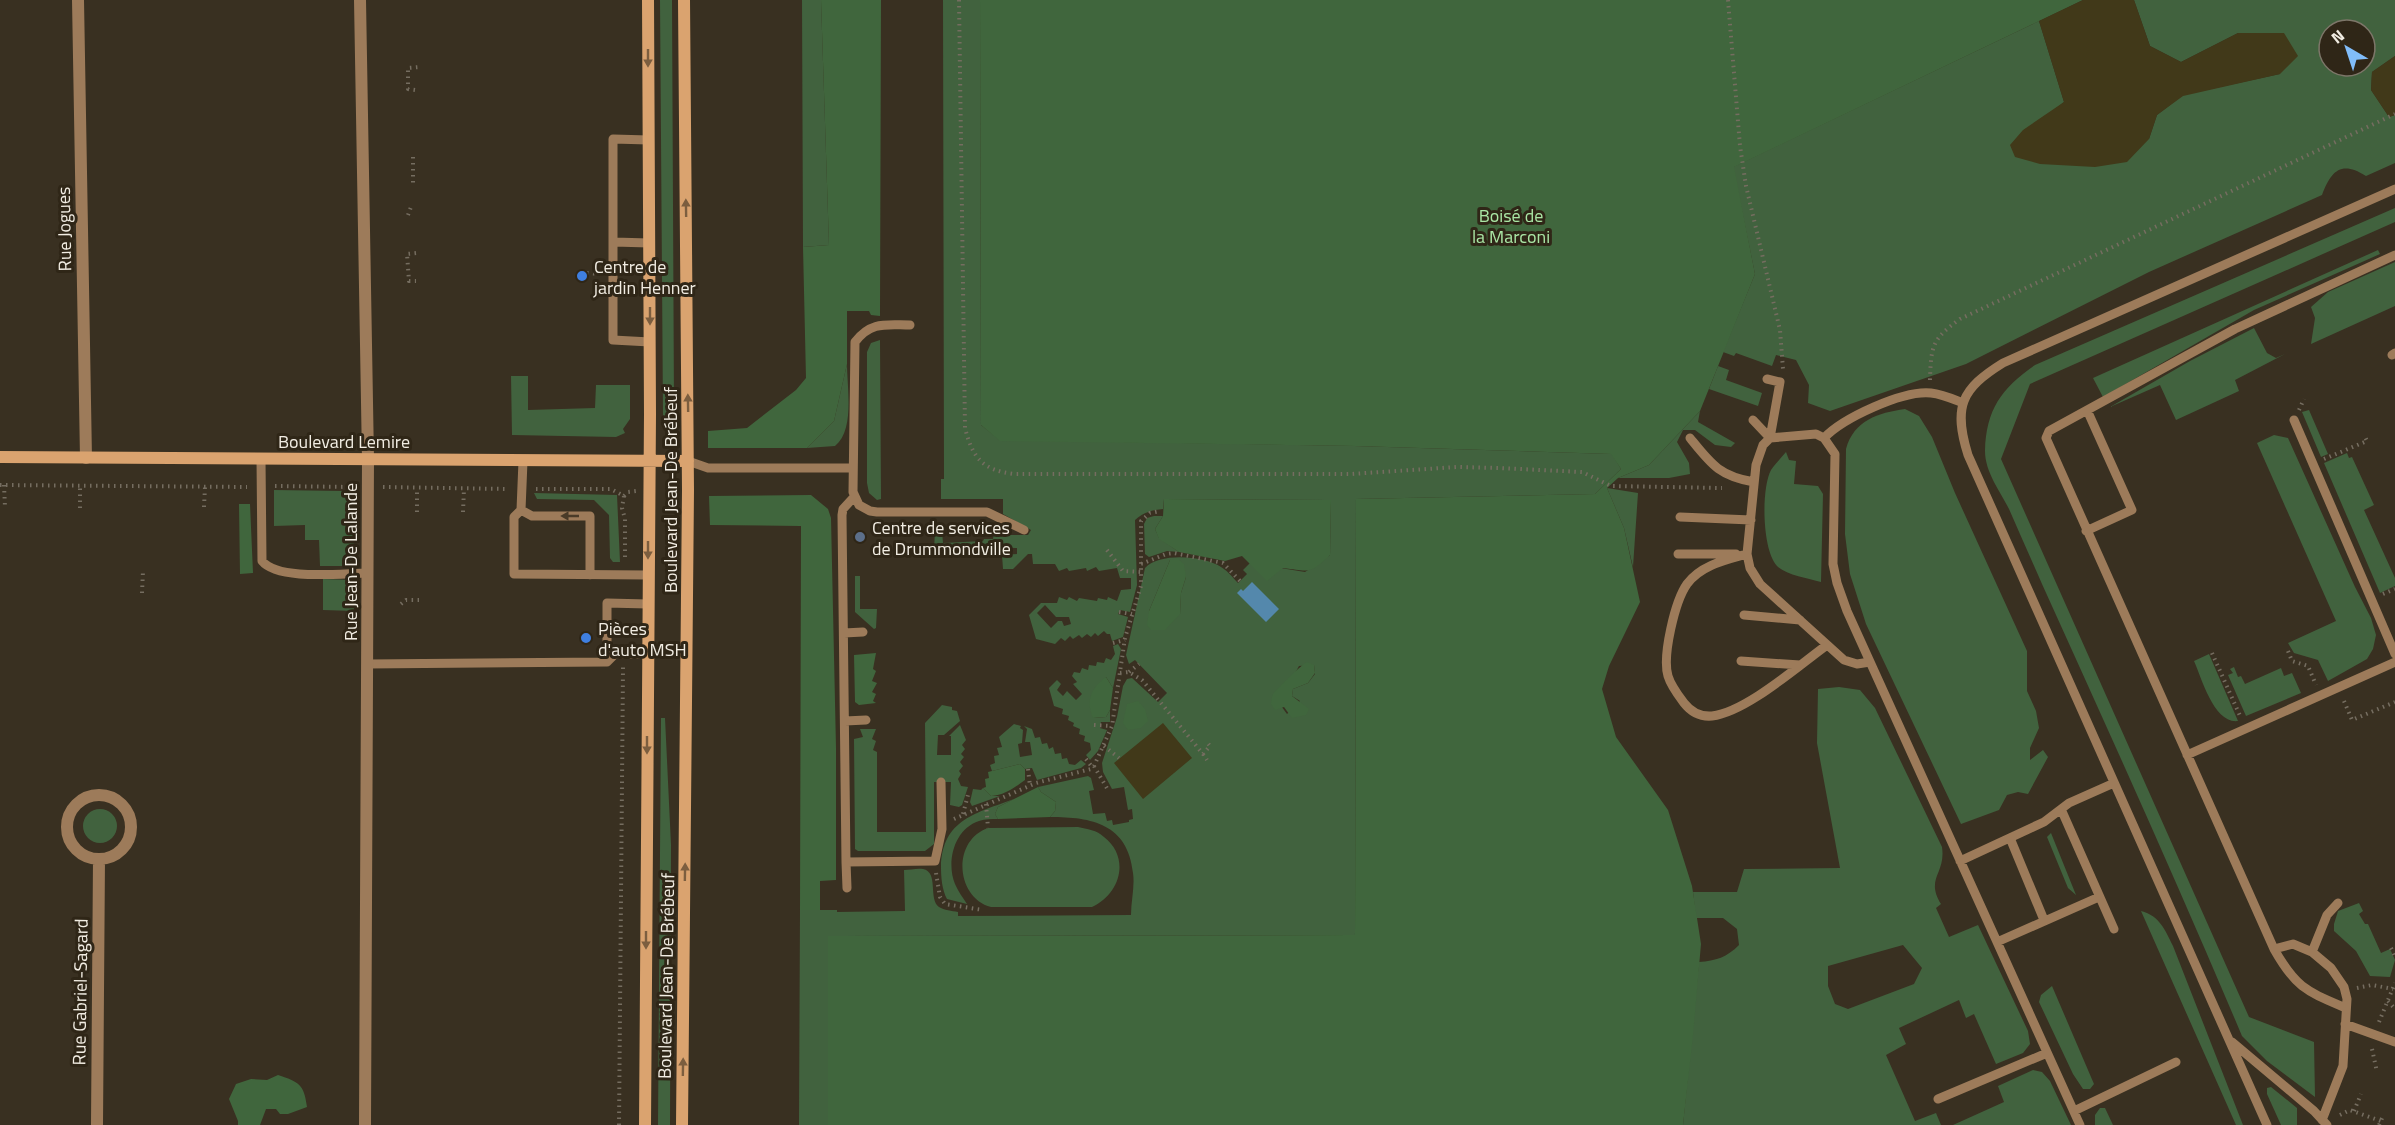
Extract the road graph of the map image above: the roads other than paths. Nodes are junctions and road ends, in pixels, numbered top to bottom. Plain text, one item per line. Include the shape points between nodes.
1 (78, 0) edge
2 (360, 0) edge
3 (648, 0) edge
4 (684, 0) edge
5 (649, 140) junction
6 (2395, 189) edge
7 (614, 242) junction
8 (649, 243) junction
9 (2395, 255) edge
10 (910, 325) dead end
11 (650, 342) junction
12 (1767, 379) dead end
13 (1963, 403) junction
14 (2088, 410) junction
15 (1753, 420) dead end
16 (2294, 420) dead end
17 (1690, 438) dead end
18 (1770, 438) junction
19 (1824, 438) junction
20 (0, 457) edge
21 (86, 458) junction
22 (261, 459) junction
23 (368, 459) junction
24 (523, 461) junction
25 (649, 461) junction
26 (688, 461) junction
27 (852, 468) junction
28 (1754, 485) junction
29 (854, 497) junction
30 (521, 510) junction
31 (1680, 517) dead end
32 (1751, 520) junction
33 (1024, 530) dead end
34 (2086, 531) junction
35 (1678, 554) dead end
36 (1747, 554) junction
37 (262, 561) junction
38 (263, 573) dead end
39 (368, 573) junction
40 (590, 575) junction
41 (648, 575) junction
42 (648, 604) junction
43 (1744, 615) dead end
44 (1800, 620) junction
45 (862, 632) dead end
46 (844, 633) junction
47 (1827, 645) junction
48 (648, 654) junction
49 (2395, 654) edge
50 (1741, 661) dead end
51 (607, 662) junction
52 (1870, 662) junction
53 (2395, 662) edge
54 (367, 664) junction
55 (1800, 665) junction
56 (866, 720) dead end
57 (845, 721) junction
58 (2187, 755) junction
59 (941, 782) dead end
60 (2115, 783) junction
61 (2061, 809) junction
62 (2010, 838) junction
63 (99, 859) junction
64 (1960, 861) junction
65 (846, 862) junction
66 (847, 888) dead end
67 (2099, 897) junction
68 (2338, 903) dead end
69 (2044, 920) junction
70 (2114, 928) dead end
71 (1997, 942) junction
72 (2274, 949) junction
73 (2312, 952) junction
74 (2346, 1008) junction
75 (2345, 1024) junction
76 (2230, 1040) junction
77 (2395, 1042) edge
78 (2047, 1053) junction
79 (2176, 1062) dead end
80 (1938, 1100) dead end
81 (2074, 1112) junction
82 (2328, 1121) edge
83 (97, 1125) edge
84 (364, 1125) edge
85 (645, 1125) edge
86 (682, 1125) edge
87 (2080, 1125) edge
88 (2267, 1125) edge

1 - 21 street, Rue Jogues
2 - 23 street, Rue Jean-De Lalande
3 -> 5 main road, Boulevard Jean-De Brébeuf
26 -> 4 main road, Boulevard Jean-De Brébeuf
5 - 7 lane via 613,139
5 - 8 main road, Boulevard Jean-De Brébeuf
6 - 13 lane via 2003,363 1981,377
7 - 8 lane
7 - 11 lane via 613,340
8 -> 11 main road, Boulevard Jean-De Brébeuf
9 - 14 lane via 2235,329
10 - 27 lane via 873,326 855,342
11 - 25 main road, Boulevard Jean-De Brébeuf
12 - 18 lane via 1780,382
13 - 19 lane via 1930,393 1904,396 1849,418
13 - 60 lane via 1960,427 1968,455
14 - 34 lane via 2049,431 2046,438
14 - 34 lane via 2132,510
15 - 18 lane
16 - 49 lane
17 - 28 lane via 1715,468
18 - 19 lane via 1816,434
18 - 28 lane via 1756,465
19 - 52 lane via 1834,454 1832,544 1837,583
20 - 21 main road, Boulevard Lemire
21 - 22 main road, Boulevard Lemire
22 - 23 main road, Boulevard Lemire
22 - 37 lane
23 - 24 main road, Boulevard Lemire
23 - 39 street, Rue Jean-De Lalande
24 - 25 main road, Boulevard Lemire
24 - 30 lane
25 - 26 main road, Boulevard Lemire
25 -> 41 main road, Boulevard Jean-De Brébeuf
26 - 27 lane via 711,468
86 -> 26 main road, Boulevard Jean-De Brébeuf
27 - 29 lane
28 - 32 lane
29 - 33 lane via 870,511 987,512
29 - 46 lane via 842,515
40 -> 30 lane via 590,516 532,516
30 - 40 lane via 514,518 514,574
31 - 32 lane
32 - 36 lane
34 - 58 lane
35 - 36 lane
36 - 44 lane via 1760,584
36 - 55 lane via 1716,563 1687,584 1677,605 1666,660 1675,691 1689,709 1701,716 1723,714
37 - 38 lane
37 - 39 lane via 283,572
39 - 54 street, Rue Jean-De Lalande
40 - 41 lane
41 - 42 main road, Boulevard Jean-De Brébeuf
42 - 48 main road, Boulevard Jean-De Brébeuf
42 - 51 lane via 607,603
43 - 44 lane
44 - 47 lane
45 - 46 lane
46 - 57 lane
47 - 52 lane via 1844,660
47 - 55 lane
48 - 51 lane via 615,654
48 -> 85 main road, Boulevard Jean-De Brébeuf
50 - 55 lane
51 - 54 lane
52 - 64 lane
53 - 58 lane
54 - 84 street, Rue Jean-De Lalande
56 - 57 lane
57 - 65 lane
58 - 72 lane
59 - 65 lane via 942,829 935,861
60 - 61 lane
60 - 76 lane
61 - 62 lane
61 - 67 lane
62 - 64 lane
62 - 69 lane
63 - 63 street via 120,851 130,834 128,813 114,798 93,795 75,806 67,825 73,845
63 - 83 street, Rue Gabriel-Sagard
64 - 71 lane
65 - 66 lane
67 - 69 lane
67 - 70 lane
68 - 73 lane via 2327,915
69 - 71 lane
71 - 78 lane
72 - 73 lane via 2293,944
72 - 74 lane via 2298,984
73 - 74 lane via 2338,976 2347,999
74 - 75 lane
75 - 77 lane
75 - 82 lane via 2341,1076
76 - 82 lane
76 - 88 lane
78 - 80 lane
78 - 81 lane
79 - 81 lane
81 - 87 lane

